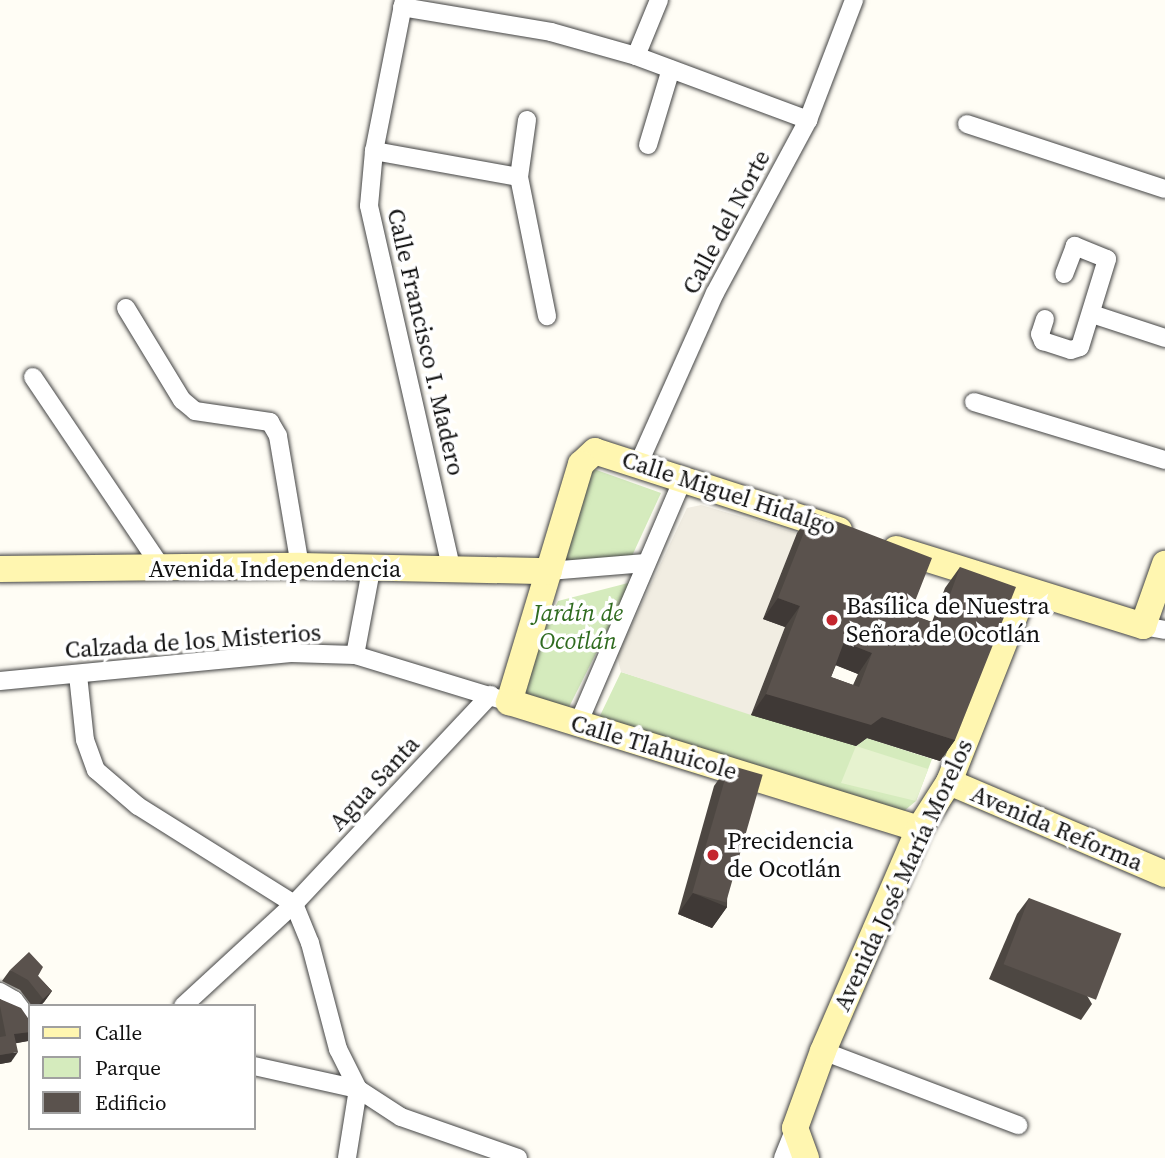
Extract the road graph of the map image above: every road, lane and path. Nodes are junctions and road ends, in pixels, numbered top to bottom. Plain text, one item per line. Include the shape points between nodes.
1 (659, 0) edge
2 (854, 0) edge
3 (403, 4) edge
4 (636, 56) junction
5 (671, 69) junction
6 (527, 120) dead end
7 (808, 120) junction
8 (967, 124) dead end
9 (648, 145) dead end
10 (374, 151) junction
11 (519, 177) junction
12 (1165, 189) edge
13 (1064, 274) dead end
14 (126, 308) dead end
15 (1092, 314) junction
16 (547, 316) dead end
17 (1045, 319) dead end
18 (1165, 338) edge
19 (33, 377) dead end
20 (974, 401) dead end
21 (1165, 460) edge
22 (638, 465) junction
23 (684, 477) junction
24 (646, 563) junction
25 (1165, 564) edge
26 (300, 566) junction
27 (162, 568) junction
28 (0, 569) edge
29 (372, 570) junction
30 (452, 570) junction
31 (550, 571) junction
32 (1024, 593) junction
33 (1154, 628) edge
34 (355, 655) junction
35 (78, 675) junction
36 (0, 681) edge
37 (500, 699) junction
38 (578, 724) junction
39 (949, 782) junction
40 (919, 829) junction
41 (1165, 874) edge
42 (294, 904) junction
43 (0, 992) edge
44 (185, 1004) edge
45 (28, 1019) edge
46 (823, 1051) junction
47 (256, 1066) edge
48 (358, 1089) junction
49 (1017, 1125) dead end
50 (795, 1128) junction
51 (347, 1158) edge
52 (518, 1158) edge
53 (783, 1158) edge
54 (806, 1158) edge

1 - 4 street
2 - 7 street, Calle del Norte
3 - 4 street via 551,32
3 - 10 street, Calle Francisco I. Madero
4 - 5 street
5 - 7 street
5 - 9 street
6 - 11 street
7 - 22 street, Calle del Norte via 715,293
8 - 12 street
10 - 11 street
10 - 30 street, Calle Francisco I. Madero via 369,206
11 - 16 street
13 - 15 street via 1075,246 1107,259
14 - 26 street via 182,400 195,411 270,422 278,436
15 - 17 street via 1076,351 1040,339
15 - 18 street
19 - 27 street
20 - 21 street
22 - 23 street, Calle Miguel Hidalgo
22 - 31 street, Calle Miguel Hidalgo via 595,451 581,464
23 - 24 street
23 - 32 street, Calle Miguel Hidalgo
24 - 31 street
24 - 38 street
25 - 33 street
26 - 27 street, Avenida Independencia
26 - 29 street, Avenida Independencia
27 - 28 street, Avenida Independencia
29 - 30 street, Avenida Independencia
29 - 34 street
30 - 31 street, Avenida Independencia
31 - 37 street
32 - 33 street, Calle Miguel Hidalgo
32 - 39 street, Avenida José María Morelos
34 - 35 street, Calzada de los Misterios via 291,653
34 - 37 street, Calzada de los Misterios
35 - 36 street, Calzada de los Misterios
35 - 42 street via 85,740 96,770 138,806
37 - 38 street, Calle Tlahuicole
37 - 42 street, Agua Santa
38 - 40 street, Calle Tlahuicole
39 - 40 street, Avenida José María Morelos
39 - 41 street, Avenida Reforma
40 - 46 street, Avenida José María Morelos
42 - 44 street, Agua Santa
42 - 48 street via 310,943 338,1049
43 - 45 street via 14,1000
46 - 49 street
46 - 50 street, Avenida José María Morelos
47 - 48 street
48 - 51 street
48 - 52 street via 401,1117
50 - 53 street
50 - 54 street

